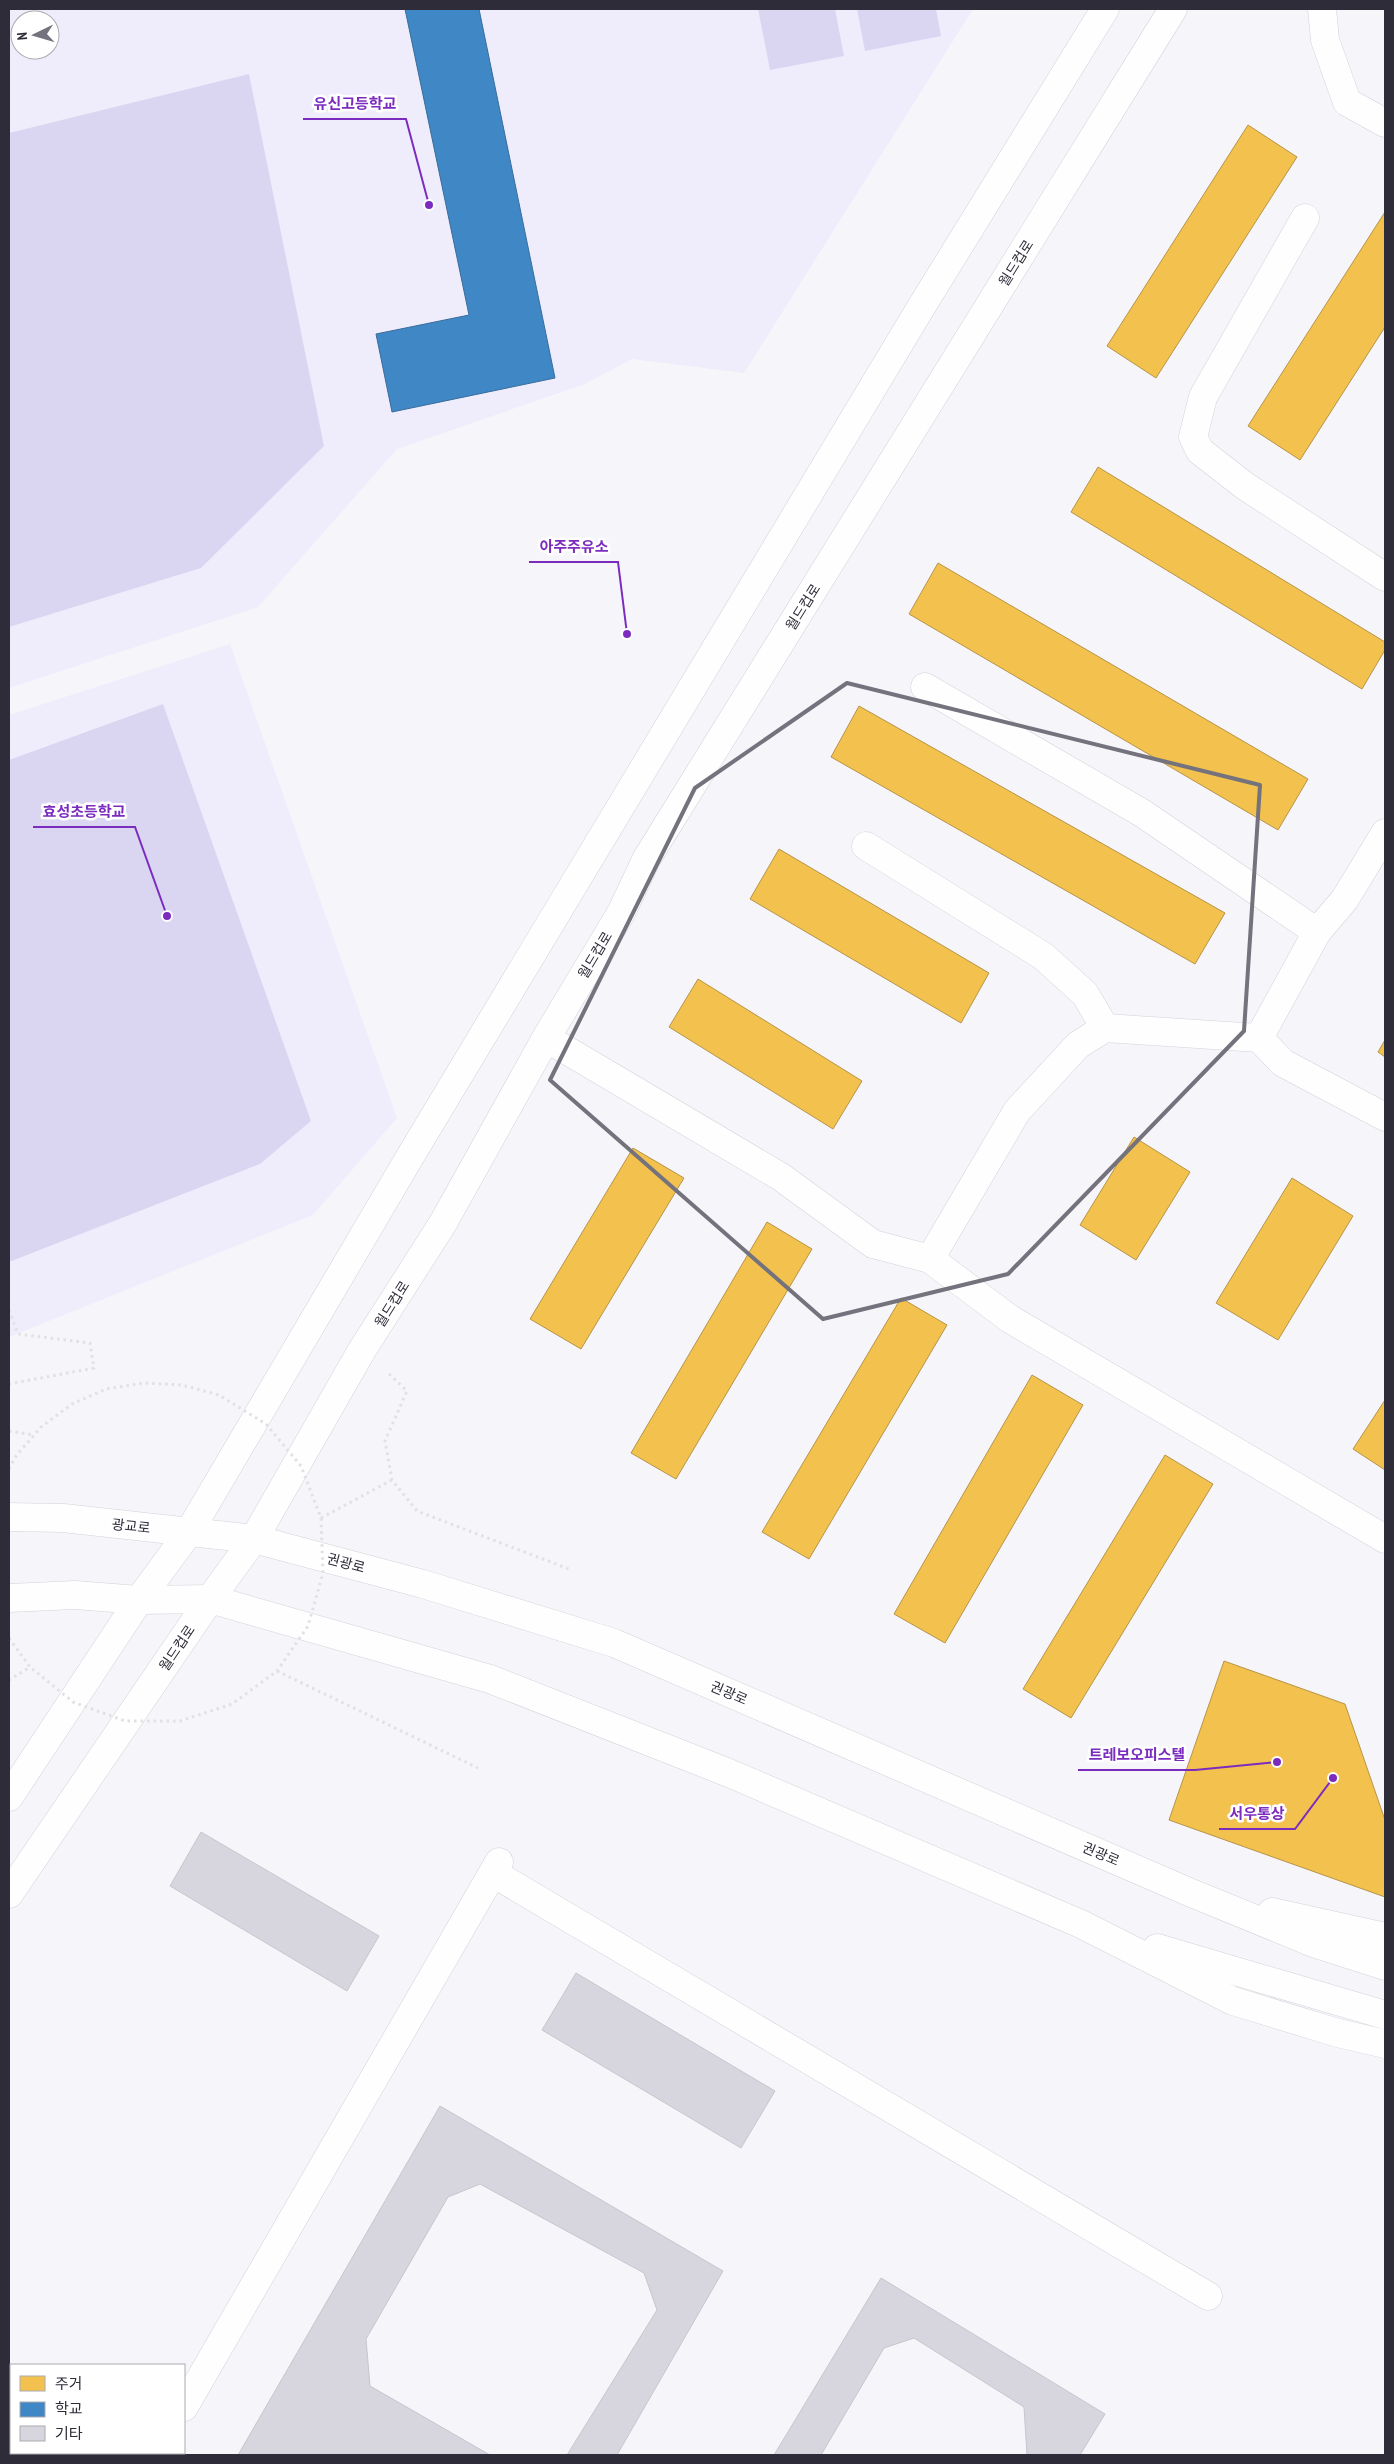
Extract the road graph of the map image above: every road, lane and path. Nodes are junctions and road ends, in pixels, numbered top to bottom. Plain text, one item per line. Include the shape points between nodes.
1 (1105, 9) edge
2 (1173, 9) edge
3 (1322, 9) edge
4 (1385, 124) edge
5 (1305, 218) dead end
6 (1385, 577) edge
7 (925, 687) dead end
8 (1385, 833) edge
9 (866, 846) dead end
10 (1317, 932) junction
11 (1104, 1028) junction
12 (546, 1038) junction
13 (1259, 1038) junction
14 (1385, 1117) edge
15 (930, 1259) junction
16 (9, 1310) edge
17 (9, 1384) edge
18 (407, 1391) dead end
19 (9, 1431) edge
20 (34, 1435) junction
21 (9, 1469) edge
22 (392, 1480) junction
23 (9, 1517) edge
24 (321, 1518) junction
25 (189, 1532) junction
26 (254, 1539) junction
27 (1385, 1539) edge
28 (569, 1569) dead end
29 (9, 1598) edge
30 (210, 1599) junction
31 (139, 1600) junction
32 (9, 1638) edge
33 (30, 1668) junction
34 (277, 1671) junction
35 (9, 1680) edge
36 (478, 1768) dead end
37 (9, 1797) edge
38 (1188, 1892) junction
39 (9, 1894) edge
40 (1081, 1924) junction
41 (1385, 1937) edge
42 (1385, 1966) edge
43 (1385, 2015) edge
44 (1385, 2044) edge
45 (1208, 2296) dead end
46 (185, 2405) edge

1 - 25 street via 910,326 411,1155
2 - 12 street, 월드컵로 via 647,858 621,913
3 - 4 street via 1325,40 1347,102
5 - 6 street via 1203,397 1193,437 1200,451 1245,486
7 - 10 street via 1142,813
8 - 10 street via 1345,899
9 - 11 street via 1043,956 1085,994
10 - 13 street
11 - 13 street
11 - 15 street via 1078,1045 1017,1111
12 - 15 street via 781,1177 873,1244
12 - 26 street, 월드컵로 via 443,1223 362,1350
13 - 14 street via 1283,1063
15 - 27 street via 1010,1319
16 - 17 path via 18,1334 90,1344 94,1368
18 - 22 path via 385,1441
19 - 20 path
20 - 21 path, bridge
20 - 24 path, bridge via 72,1404 106,1390 144,1383 182,1385 219,1395 266,1424 301,1466
22 - 24 path
22 - 28 path via 417,1511
23 - 25 street, 광교로 via 63,1518
24 - 34 path, bridge via 323,1573 308,1626
25 - 26 street, 광교로
25 - 31 street
26 - 30 street, 월드컵로
26 - 38 street, 권광로 via 423,1584 614,1643
29 - 31 street via 75,1595
30 - 31 street
30 - 39 street, 월드컵로
30 - 40 street via 490,1679 729,1773
31 - 37 street
32 - 33 path
33 - 34 path, bridge via 73,1702 125,1720 180,1722 232,1704
33 - 35 path
34 - 36 path
38 - 41 street, 권광로
38 - 42 street, 권광로 via 1316,1944
40 - 43 street
40 - 44 street via 1233,2001
45 - 46 street via 496,1867

